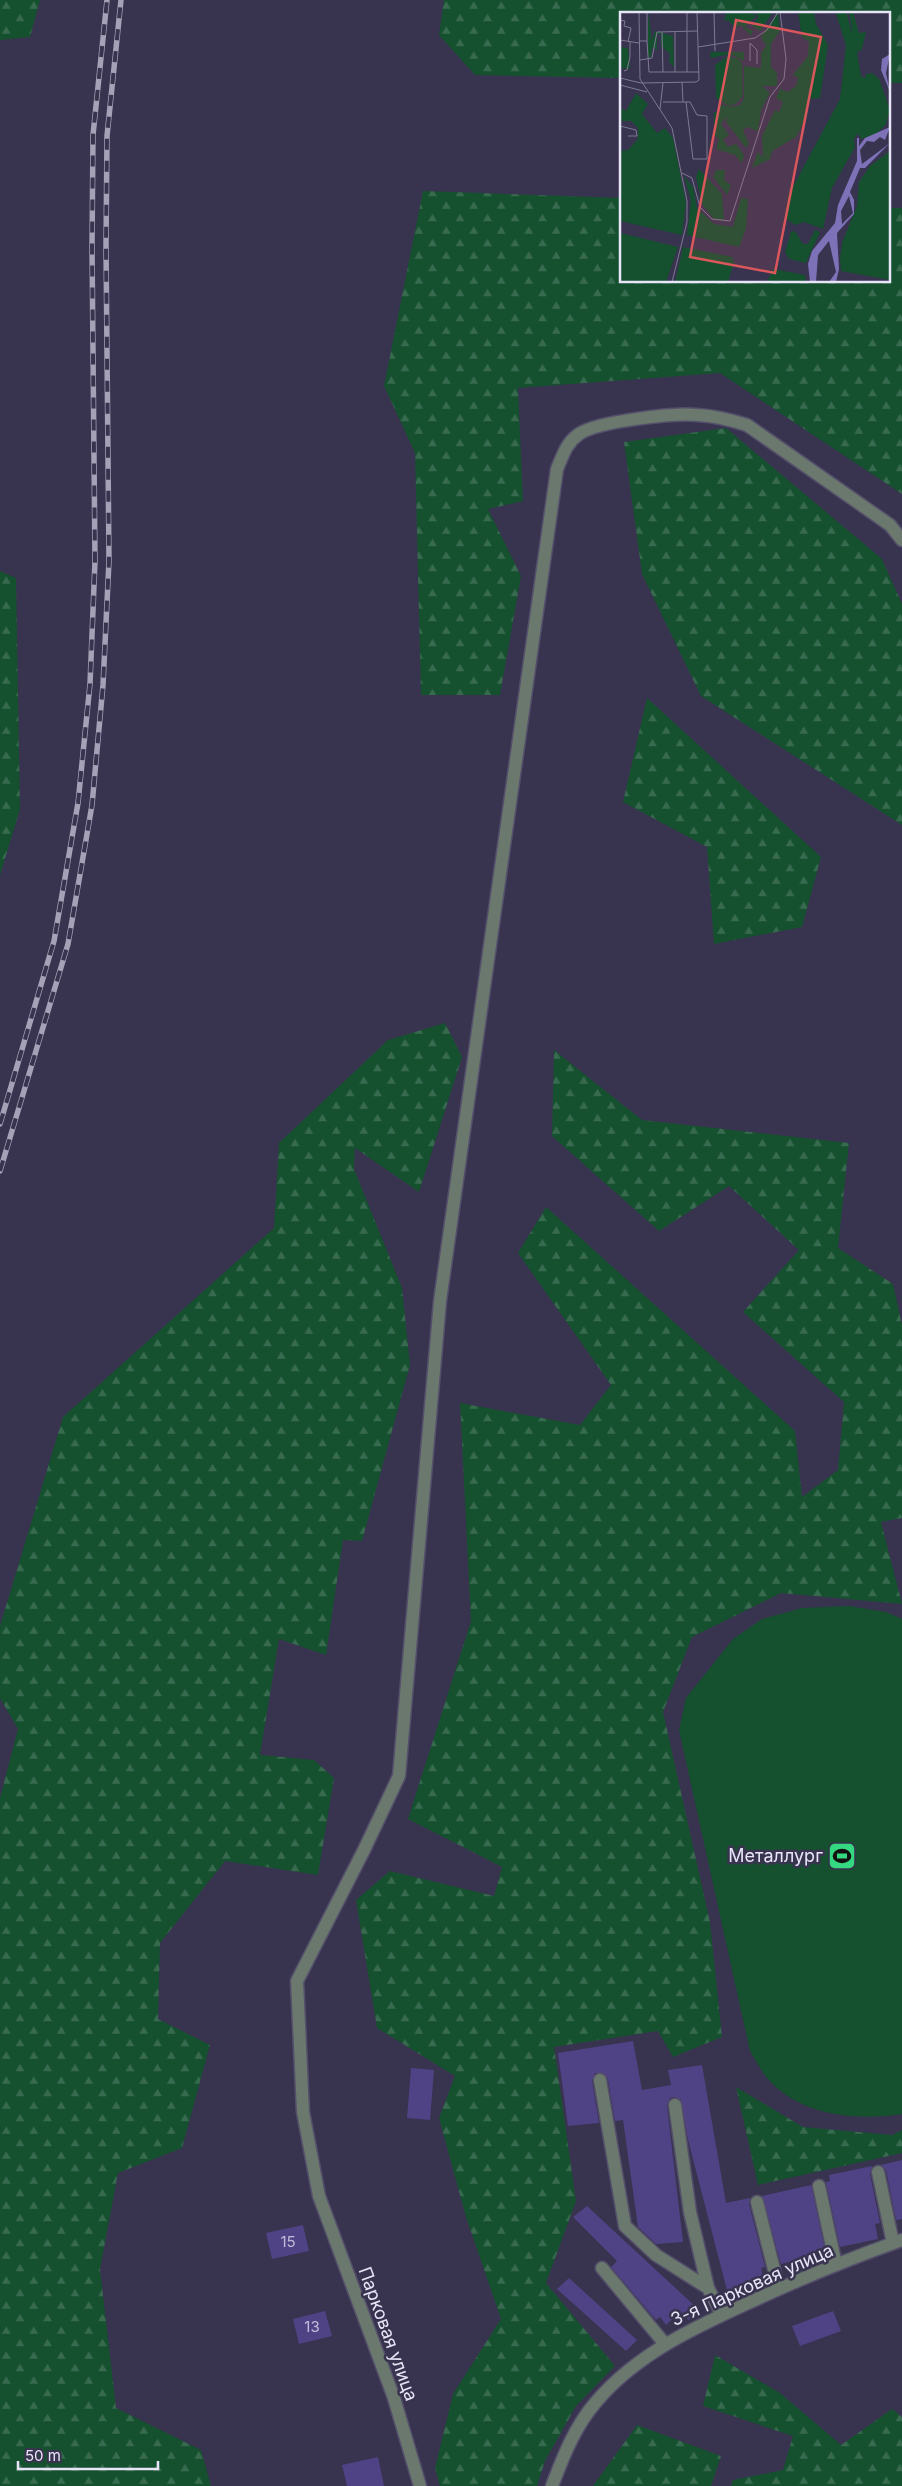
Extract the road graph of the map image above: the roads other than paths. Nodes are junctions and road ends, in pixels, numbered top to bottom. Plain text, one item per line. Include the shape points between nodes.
1 (902, 540) edge
2 (600, 2080) dead end
3 (675, 2105) dead end
4 (878, 2172) dead end
5 (819, 2186) dead end
6 (757, 2202) dead end
7 (897, 2242) edge
8 (836, 2265) junction
9 (602, 2268) dead end
10 (708, 2288) junction
11 (779, 2289) junction
12 (722, 2315) junction
13 (666, 2344) junction
14 (420, 2486) edge
15 (552, 2486) edge

1 - 14 street, Парковая улица via 890,525 747,425 729,419 697,415 596,426 580,433 568,444 557,469 440,1301 399,1776 297,1981 303,2112 319,2196 394,2398
2 - 10 street via 625,2226 656,2255
3 - 10 street via 690,2212
4 - 7 street
5 - 8 street
6 - 11 street
7 - 8 street, 3-я Парковая улица
8 - 11 street, 3-я Парковая улица
9 - 13 street
10 - 12 street
11 - 12 street, 3-я Парковая улица
12 - 13 street, 3-я Парковая улица
13 - 15 street, 3-я Парковая улица via 624,2374 595,2403 566,2448

